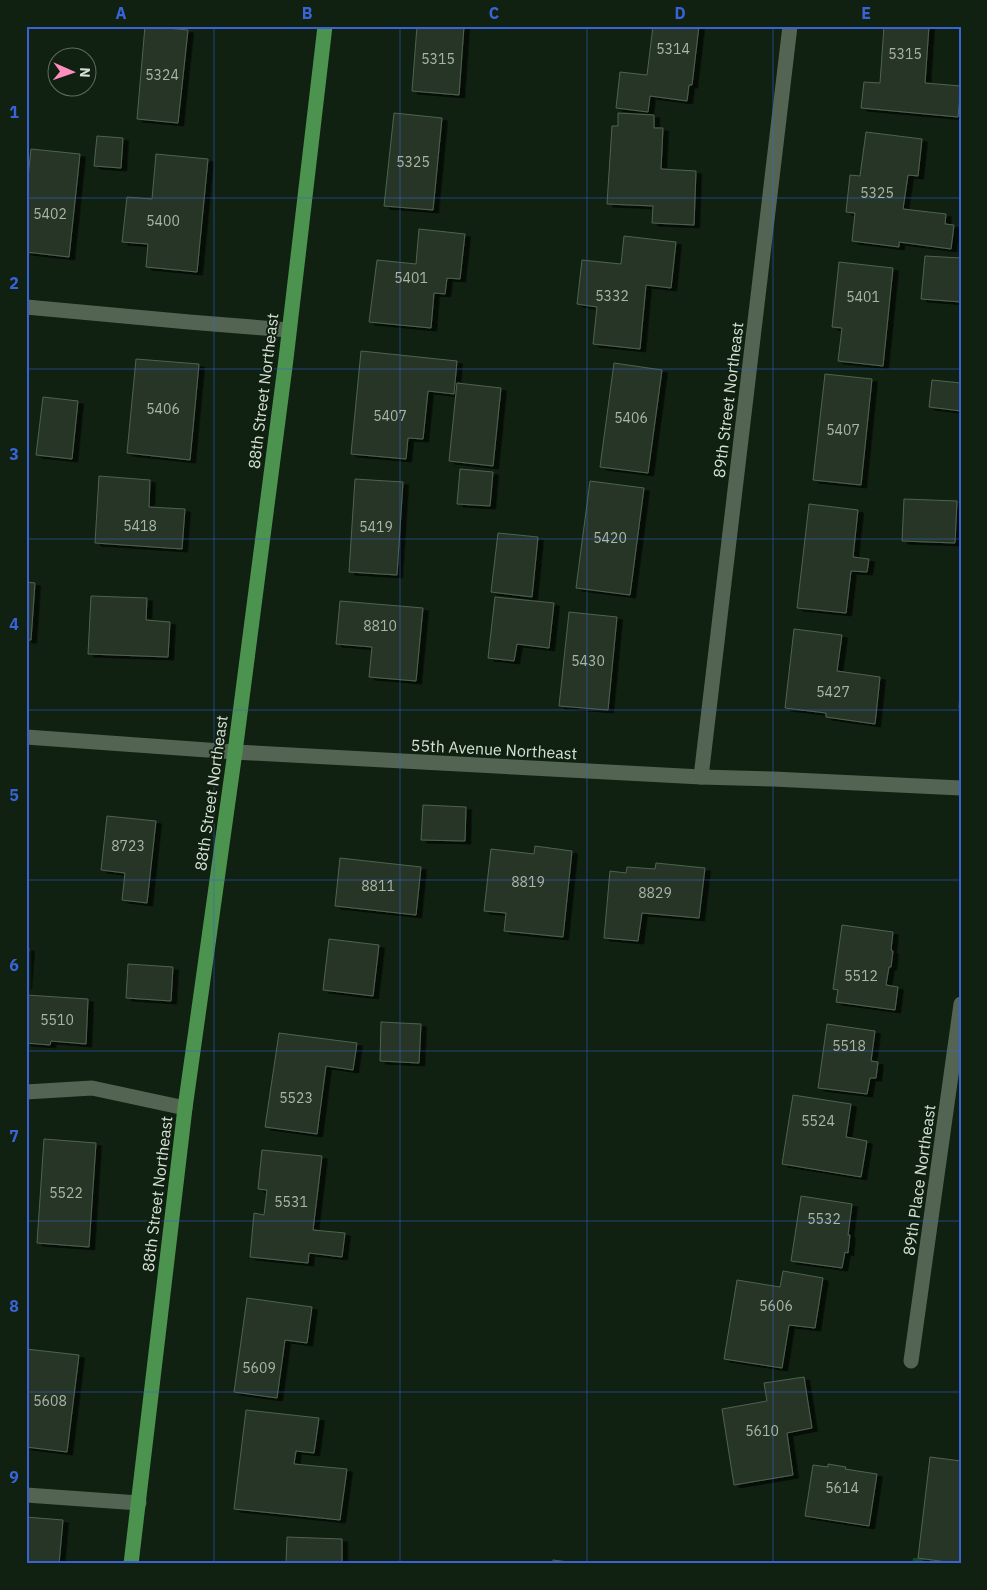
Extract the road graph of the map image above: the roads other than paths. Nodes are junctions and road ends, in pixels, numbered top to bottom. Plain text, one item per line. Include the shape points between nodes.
1 (326, 26) edge
2 (790, 26) edge
3 (26, 307) edge
4 (289, 330) junction
5 (26, 737) edge
6 (234, 752) junction
7 (701, 777) junction
8 (961, 788) edge
9 (961, 1004) edge
10 (26, 1092) edge
11 (185, 1108) junction
12 (911, 1360) dead end
13 (26, 1495) edge
14 (139, 1503) junction
15 (131, 1564) edge

1 - 4 main road, 88th Street Northeast
2 - 7 street, 89th Street Northeast
3 - 4 street
4 - 6 main road, 88th Street Northeast
5 - 6 street, 55th Avenue Northeast
6 - 7 street, 55th Avenue Northeast
6 - 11 main road, 88th Street Northeast
7 - 8 street, 55th Avenue Northeast
9 - 12 street, 89th Place Northeast
10 - 11 street via 92,1088
11 - 14 main road, 88th Street Northeast
13 - 14 street
14 - 15 main road, 88th Street Northeast

